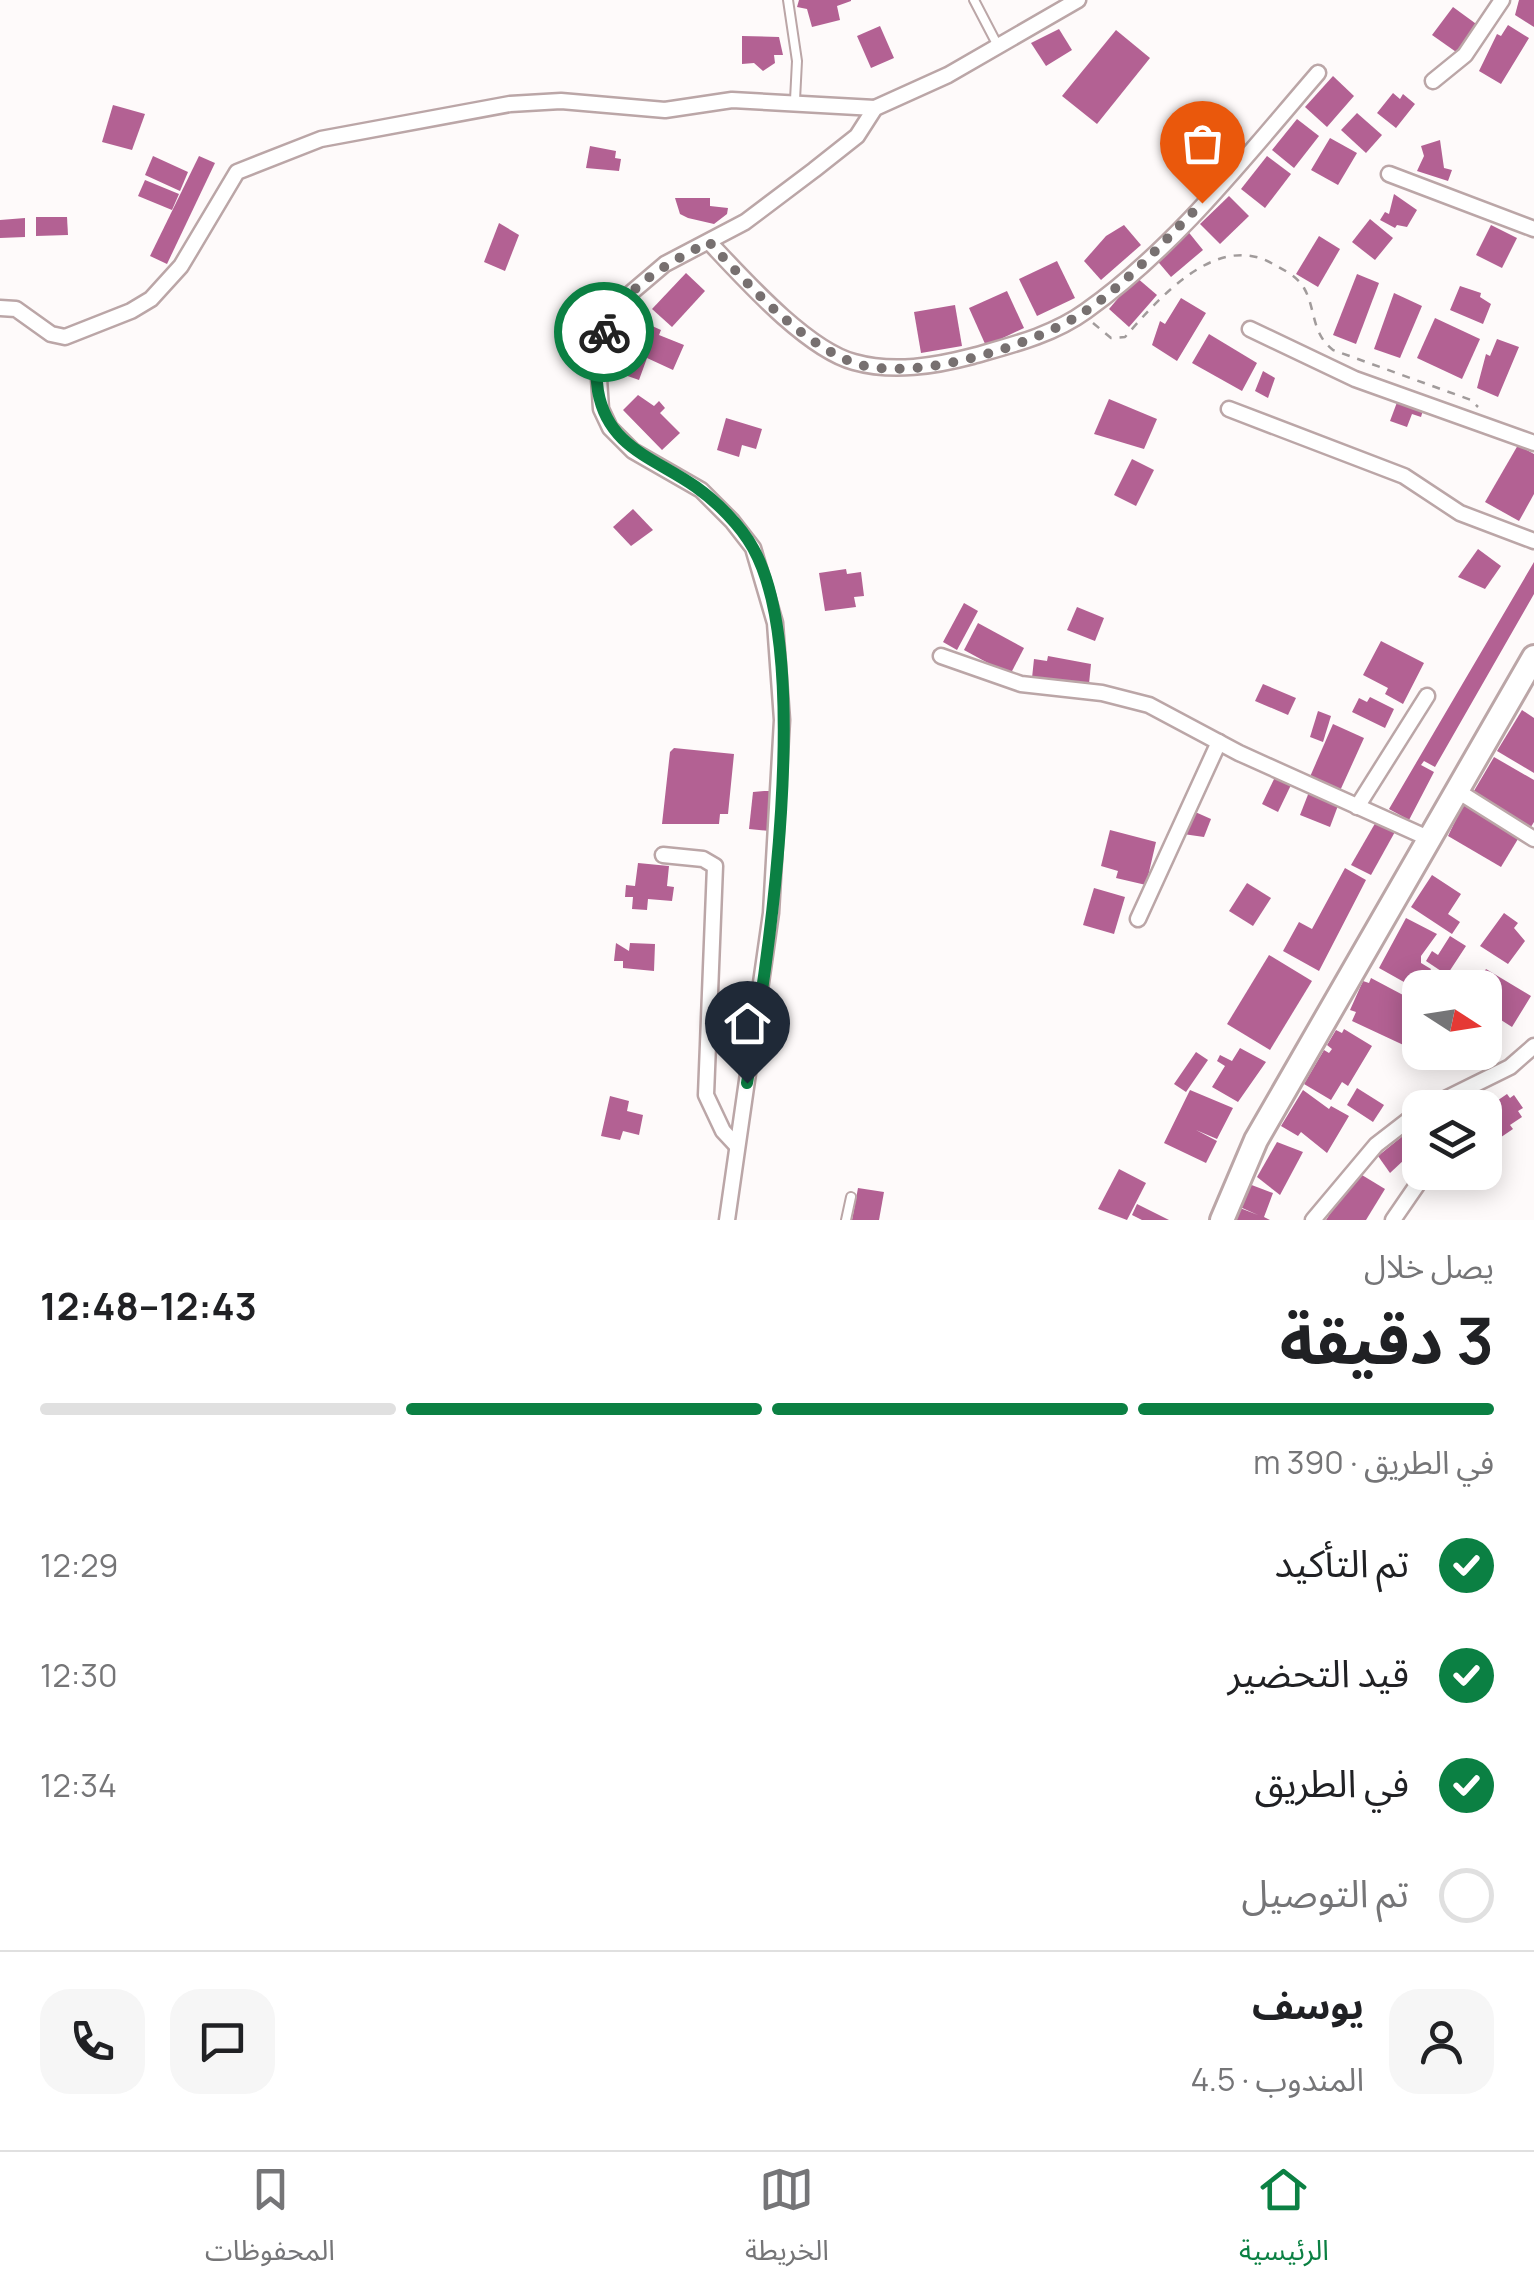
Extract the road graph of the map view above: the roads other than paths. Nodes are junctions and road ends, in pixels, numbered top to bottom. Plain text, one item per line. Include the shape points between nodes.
1 (788, 0) edge
2 (974, 0) edge
3 (1078, 0) edge
4 (1502, 0) edge
5 (998, 46) junction
6 (1318, 73) dead end
7 (1433, 81) dead end
8 (795, 100) junction
9 (875, 108) junction
10 (1388, 174) dead end
11 (1534, 228) edge
12 (709, 242) junction
13 (0, 308) edge
14 (1250, 329) dead end
15 (1229, 409) dead end
16 (1534, 443) edge
17 (1534, 542) edge
18 (942, 656) dead end
19 (1534, 657) edge
20 (1427, 696) dead end
21 (1219, 742) junction
22 (1456, 790) junction
23 (1357, 807) junction
24 (1430, 839) junction
25 (1534, 839) edge
26 (664, 855) dead end
27 (1138, 919) dead end
28 (1534, 1046) edge
29 (1463, 1090) edge
30 (1402, 1125) edge
31 (737, 1146) junction
32 (1414, 1190) edge
33 (851, 1197) dead end
34 (727, 1220) edge
35 (846, 1220) edge
36 (1222, 1220) edge
37 (1313, 1220) edge
38 (1393, 1220) edge

1 - 8 lane
2 - 5 lane
3 - 5 street
4 - 7 street via 1464,54
5 - 9 street
6 - 12 street via 1223,183 1087,311 1040,336 938,365 850,362 765,302
8 - 9 street
8 - 13 street via 666,110 510,104 321,140 237,172 181,266 131,311 65,337 16,308
9 - 12 street via 856,136
10 - 11 street
12 - 31 street via 665,264 619,305 597,348 596,375 610,428 632,451 701,490 753,548 776,622 782,759 772,913
14 - 16 street via 1356,380
15 - 17 street via 1404,476 1460,513
18 - 21 street via 1021,684 1130,699
19 - 22 main road
20 - 23 street
21 - 23 street
21 - 27 street
22 - 24 main road
22 - 25 street
23 - 24 street
24 - 36 main road via 1256,1140
26 - 31 street via 715,866 706,1095
28 - 29 street via 1510,1067
30 - 37 street via 1376,1145
31 - 34 street
32 - 38 street
33 - 35 lane

